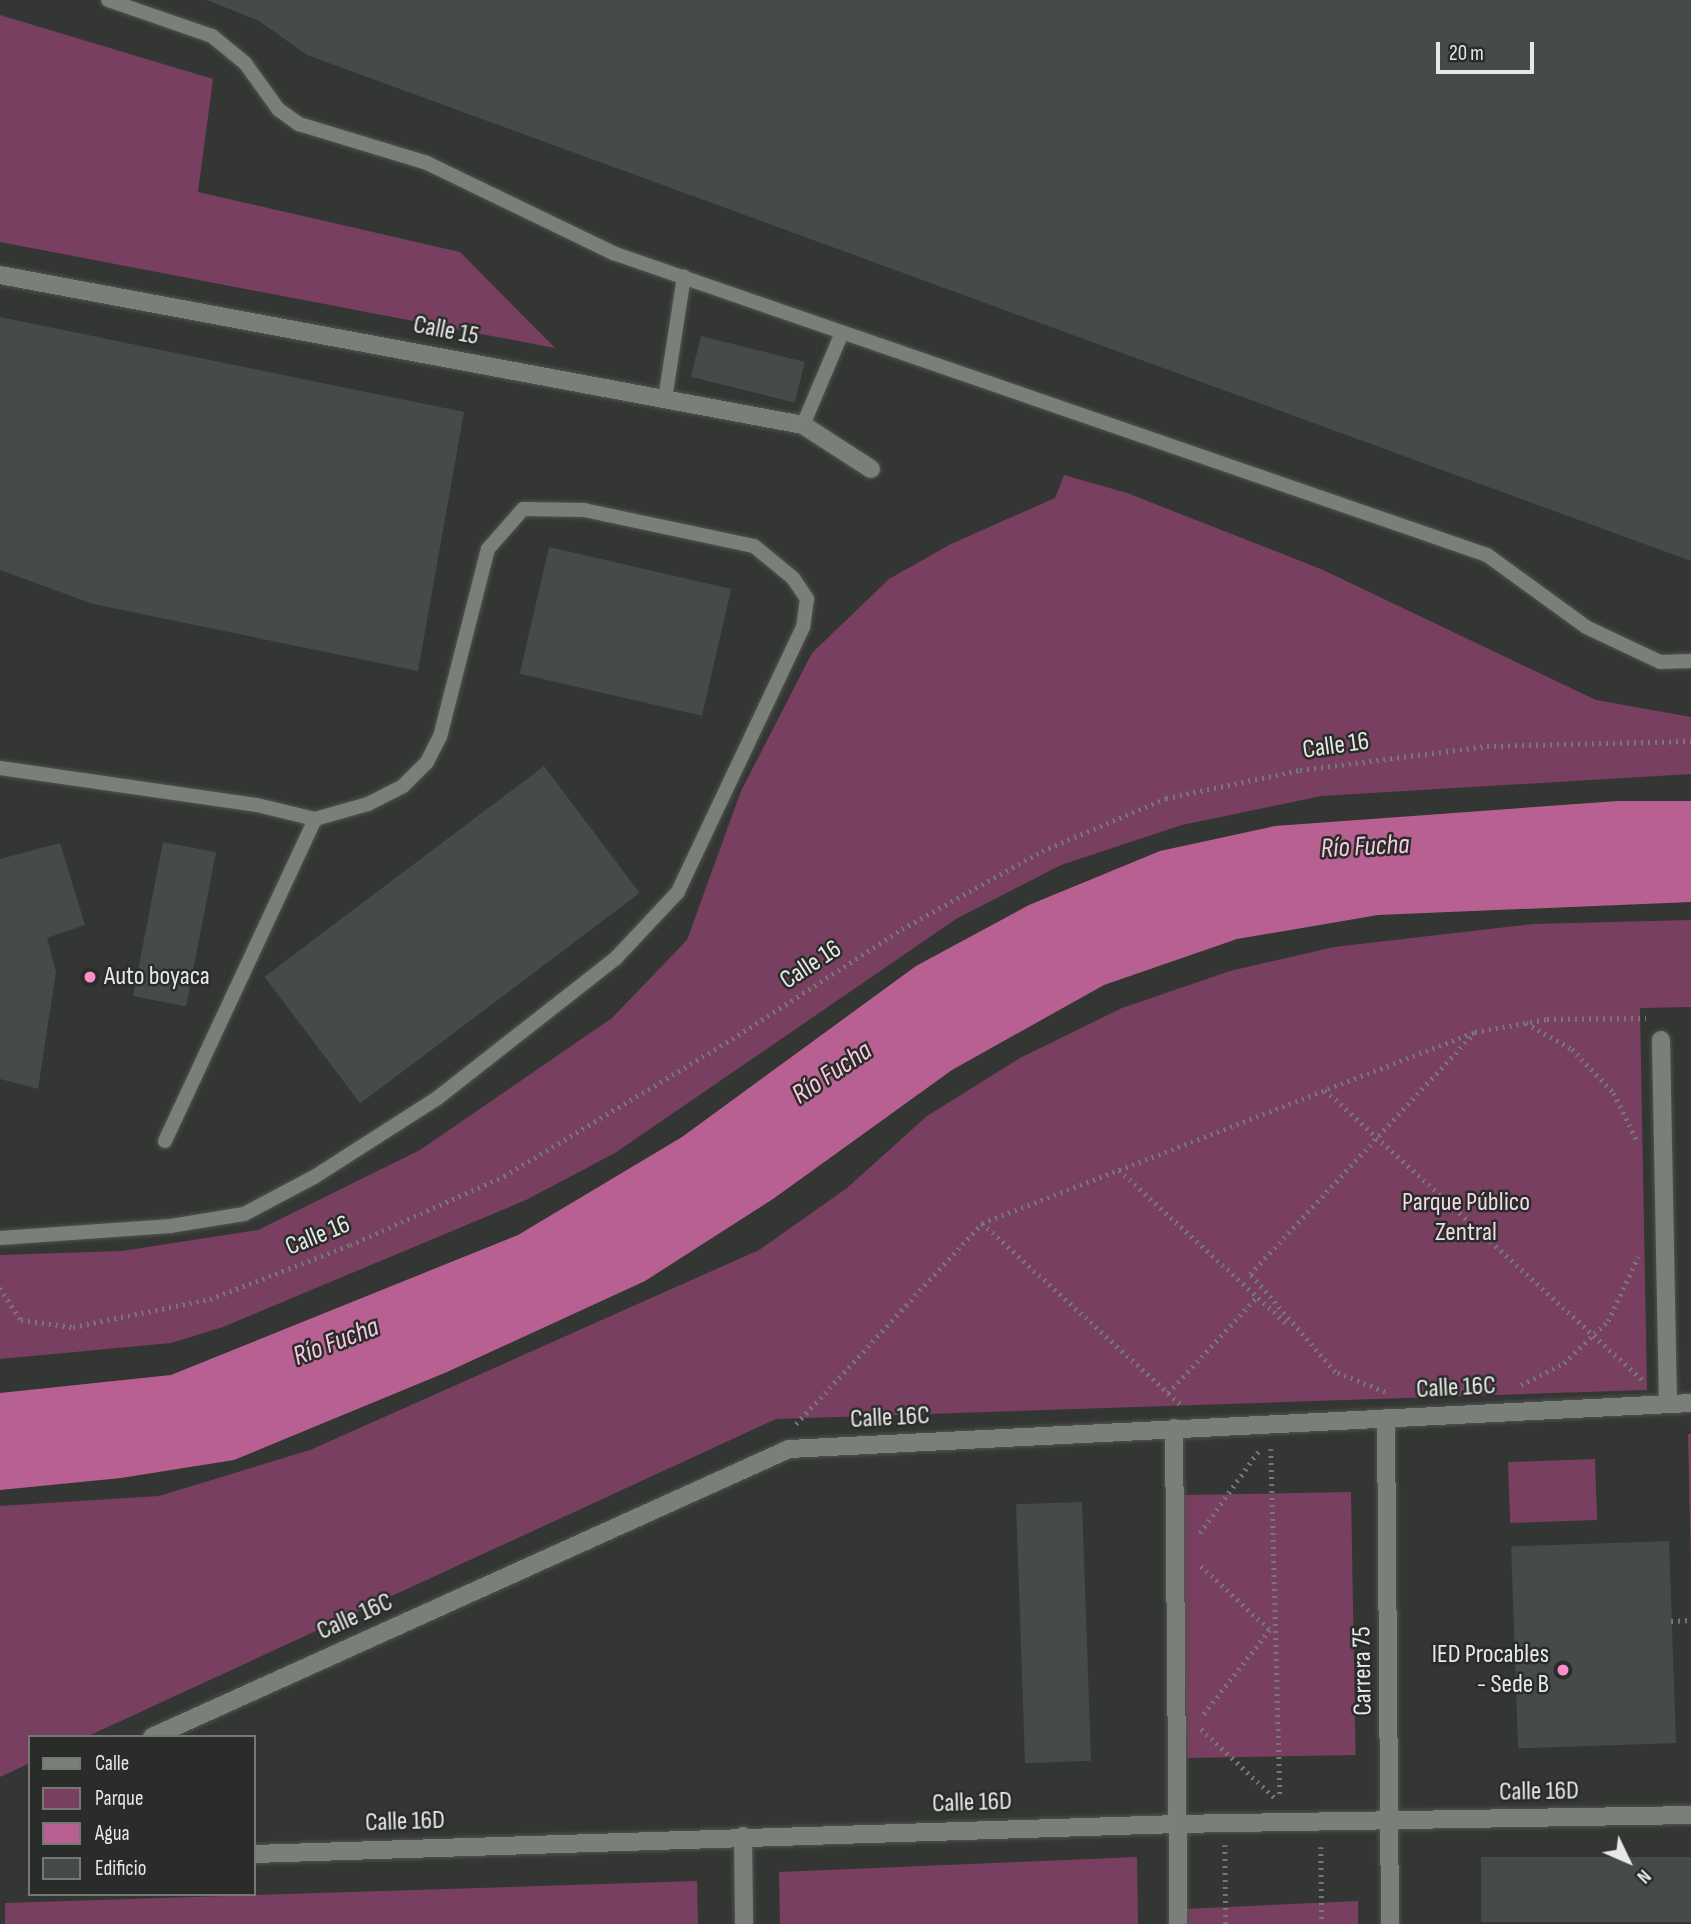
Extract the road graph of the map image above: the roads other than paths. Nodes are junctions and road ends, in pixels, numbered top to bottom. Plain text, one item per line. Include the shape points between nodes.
1 (108, 0) edge
2 (0, 275) edge
3 (684, 276) junction
4 (841, 335) junction
5 (664, 399) junction
6 (803, 425) junction
7 (871, 469) dead end
8 (1691, 661) edge
9 (0, 768) edge
10 (315, 819) junction
11 (1661, 1040) dead end
12 (165, 1141) dead end
13 (0, 1238) edge
14 (1691, 1403) edge
15 (1668, 1404) junction
16 (1386, 1418) junction
17 (1174, 1429) junction
18 (156, 1735) edge
19 (1691, 1815) edge
20 (1390, 1820) junction
21 (1176, 1824) junction
22 (743, 1836) junction
23 (256, 1854) edge
24 (744, 1924) edge
25 (1178, 1924) edge
26 (1390, 1924) edge

1 - 3 lane via 212,36 245,63 278,109 299,124 427,163 613,253
2 - 5 street, Calle 15
3 - 4 lane
3 - 5 lane
4 - 6 lane
4 - 8 lane via 1487,555 1586,627 1660,662
5 - 6 street, Calle 15
6 - 7 street, Calle 15
9 - 10 lane via 257,805
10 - 12 lane
10 - 13 lane via 368,804 403,786 427,761 440,737 488,549 523,509 584,510 754,546 793,578 807,599 803,627 677,893 616,958 436,1099 314,1177 244,1214 106,1232
11 - 15 street
14 - 15 street, Calle 16C
15 - 16 street, Calle 16C
16 - 17 street, Calle 16C
16 - 20 street, Carrera 75
17 - 18 street, Calle 16C via 789,1449
17 - 21 street
19 - 20 street, Calle 16D
20 - 21 street, Calle 16D
20 - 26 street, Carrera 75
21 - 22 street, Calle 16D
21 - 25 street
22 - 23 street, Calle 16D
22 - 24 street

